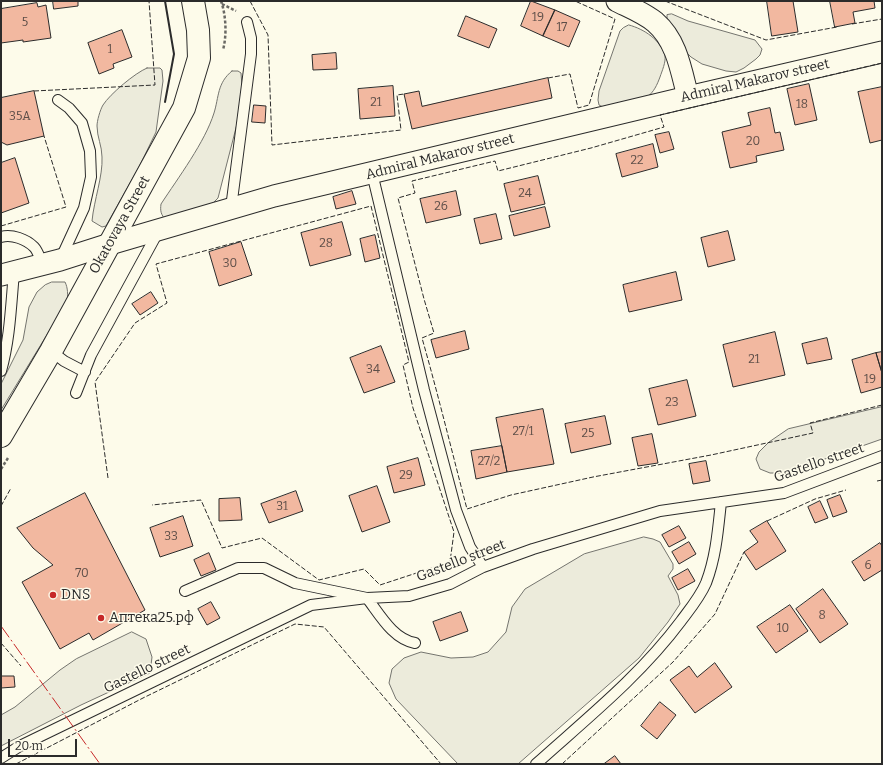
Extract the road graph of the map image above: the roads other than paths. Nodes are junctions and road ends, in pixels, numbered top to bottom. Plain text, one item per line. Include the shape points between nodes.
1 (193, 1) edge
2 (617, 1) edge
3 (247, 22) dead end
4 (882, 52) edge
5 (688, 97) junction
6 (58, 100) dead end
7 (372, 173) junction
8 (231, 208) junction
9 (159, 230) junction
10 (1, 237) edge
11 (110, 244) junction
12 (52, 262) junction
13 (8, 274) edge
14 (5, 334) edge
15 (51, 351) junction
16 (1, 371) edge
17 (85, 372) junction
18 (76, 393) dead end
19 (1, 436) edge
20 (882, 456) edge
21 (721, 502) junction
22 (483, 567) junction
23 (185, 591) dead end
24 (367, 598) junction
25 (415, 643) dead end
26 (1, 758) edge
27 (536, 764) edge

1 - 11 main road, Okatovaya Street via 199,58 184,108
2 - 5 street via 654,22 665,33 676,50
3 - 8 lane via 251,54
4 - 5 street, Admiral Makarov street
5 - 7 street, Admiral Makarov street
6 - 12 lane via 82,123 90,151 91,177 84,208
7 - 8 street, Admiral Makarov street
7 - 22 lane via 424,390 456,510 470,547
8 - 9 street, Admiral Makarov street
9 - 11 street, Admiral Makarov street
9 - 17 lane via 91,355
10 - 12 lane via 7,235 25,241
11 - 12 street, Admiral Makarov street
11 - 15 main road, Okatovaya Street
12 - 13 street, Admiral Makarov street
13 - 14 lane
14 - 16 lane
15 - 17 lane
15 - 19 main road, Okatovaya Street
17 - 18 lane
20 - 21 lane, Gastello street via 784,493
21 - 22 lane, Gastello street via 660,511 533,549
21 - 27 lane via 714,558 696,602 642,668
22 - 24 lane, Gastello street via 450,584 409,596
23 - 24 lane via 238,568 264,568 294,582
24 - 25 lane via 388,627 407,642
24 - 26 lane, Gastello street via 311,605 20,746

